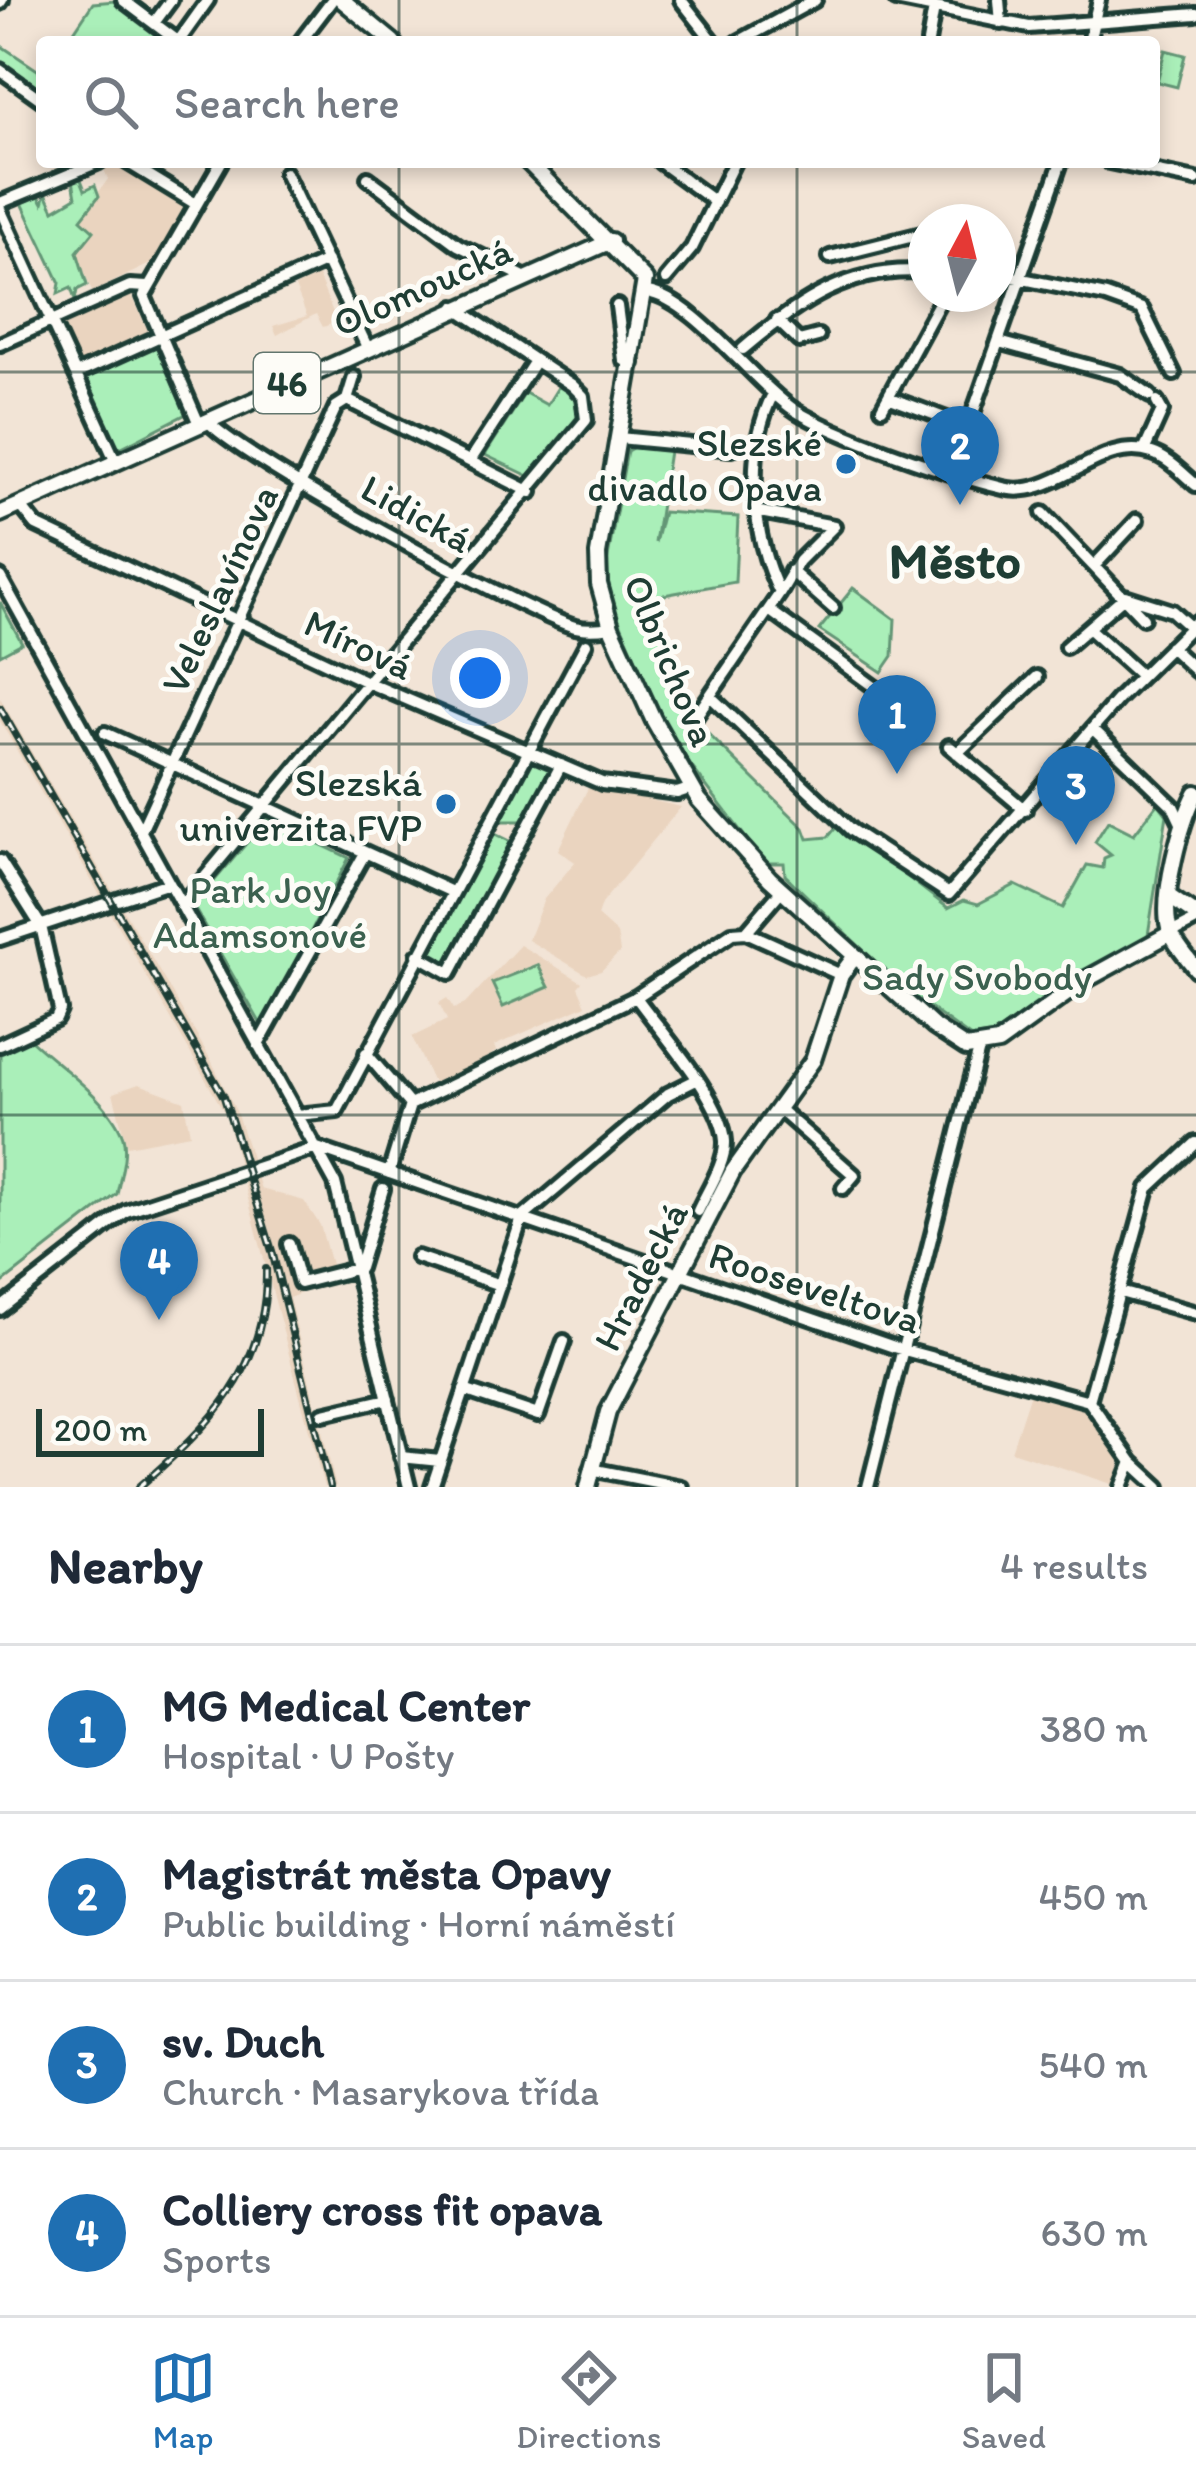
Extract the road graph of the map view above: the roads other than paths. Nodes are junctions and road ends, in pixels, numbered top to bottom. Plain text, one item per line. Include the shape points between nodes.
1 (123, 0) edge
2 (171, 0) edge
3 (208, 0) edge
4 (332, 0) edge
5 (342, 0) edge
6 (681, 0) edge
7 (896, 0) edge
8 (999, 0) edge
9 (1099, 0) edge
10 (809, 1) edge
11 (934, 8) junction
12 (1196, 14) edge
13 (1094, 21) junction
14 (1001, 22) junction
15 (154, 23) junction
16 (170, 36) edge
17 (182, 36) edge
18 (305, 36) edge
19 (386, 36) edge
20 (709, 36) edge
21 (748, 36) edge
22 (929, 36) edge
23 (1090, 36) edge
24 (0, 70) edge
25 (36, 96) edge
26 (86, 168) edge
27 (137, 168) edge
28 (217, 168) edge
29 (534, 168) edge
30 (667, 168) edge
31 (731, 168) edge
32 (1058, 168) edge
33 (1137, 168) edge
34 (285, 173) dead end
35 (368, 178) dead end
36 (1196, 180) edge
37 (715, 202) junction
38 (196, 204) junction
39 (0, 206) edge
40 (908, 238) edge
41 (611, 241) junction
42 (830, 257) dead end
43 (327, 261) junction
44 (908, 270) edge
45 (522, 276) junction
46 (1016, 278) edge
47 (666, 279) dead end
48 (1021, 279) junction
49 (147, 287) junction
50 (646, 292) junction
51 (617, 306) dead end
52 (455, 307) junction
53 (934, 312) edge
54 (51, 320) junction
55 (777, 320) junction
56 (641, 327) junction
57 (620, 328) junction
58 (818, 336) dead end
59 (160, 337) junction
60 (999, 342) junction
61 (0, 344) edge
62 (368, 347) junction
63 (743, 349) dead end
64 (536, 362) junction
65 (633, 363) junction
66 (76, 374) junction
67 (1174, 374) dead end
68 (354, 377) dead end
69 (773, 394) junction
70 (347, 400) junction
71 (947, 419) dead end
72 (203, 422) junction
73 (620, 438) junction
74 (732, 449) dead end
75 (1144, 451) junction
76 (470, 461) junction
77 (116, 462) junction
78 (953, 470) junction
79 (301, 482) junction
80 (1196, 485) edge
81 (531, 492) junction
82 (20, 505) junction
83 (760, 512) junction
84 (1043, 513) dead end
85 (0, 514) edge
86 (1137, 520) dead end
87 (1095, 566) junction
88 (791, 571) junction
89 (461, 572) junction
90 (0, 577) edge
91 (780, 593) junction
92 (1125, 596) junction
93 (832, 608) dead end
94 (769, 610) junction
95 (1143, 618) dead end
96 (237, 621) junction
97 (1193, 624) edge
98 (611, 627) junction
99 (1088, 628) junction
100 (586, 644) dead end
101 (1066, 647) dead end
102 (1169, 647) junction
103 (1196, 671) edge
104 (1140, 675) junction
105 (1036, 677) dead end
106 (369, 683) junction
107 (710, 696) junction
108 (903, 708) dead end
109 (696, 716) dead end
110 (1094, 730) junction
111 (105, 734) dead end
112 (529, 751) junction
113 (170, 765) junction
114 (561, 765) junction
115 (692, 788) junction
116 (1196, 793) edge
117 (267, 807) junction
118 (1025, 810) junction
119 (1182, 825) junction
120 (141, 831) junction
121 (364, 853) junction
122 (0, 861) edge
123 (169, 883) junction
124 (778, 886) junction
125 (452, 892) junction
126 (1171, 898) junction
127 (181, 906) junction
128 (1196, 918) edge
129 (41, 926) junction
130 (746, 932) junction
131 (1171, 933) junction
132 (0, 939) edge
133 (418, 955) junction
134 (854, 956) junction
135 (1196, 969) edge
136 (841, 975) junction
137 (636, 997) junction
138 (0, 1045) edge
139 (258, 1045) junction
140 (980, 1049) junction
141 (365, 1053) junction
142 (695, 1080) junction
143 (410, 1105) junction
144 (780, 1110) junction
145 (297, 1115) junction
146 (1196, 1143) edge
147 (317, 1148) junction
148 (389, 1173) junction
149 (843, 1188) dead end
150 (383, 1190) dead end
151 (698, 1211) dead end
152 (522, 1218) junction
153 (289, 1244) dead end
154 (417, 1257) dead end
155 (359, 1268) junction
156 (679, 1274) junction
157 (500, 1285) junction
158 (1120, 1292) junction
159 (0, 1309) edge
160 (1196, 1313) edge
161 (564, 1341) dead end
162 (904, 1350) junction
163 (464, 1390) junction
164 (388, 1399) junction
165 (1089, 1401) junction
166 (323, 1414) dead end
167 (401, 1457) junction
168 (440, 1461) junction
169 (1132, 1462) junction
170 (591, 1469) junction
171 (870, 1486) edge
172 (409, 1487) edge
173 (432, 1487) edge
174 (588, 1487) edge
175 (681, 1487) edge
176 (1122, 1487) edge
177 (1159, 1487) edge

1 - 15 street
2 - 15 street
3 - 17 street
4 - 18 street
5 - 19 main road
6 - 20 street
7 - 11 street
8 - 14 street
9 - 13 street
10 - 21 street
11 - 14 street
11 - 22 street
12 - 13 street
13 - 14 street
13 - 23 street
15 - 16 street
24 - 25 street
26 - 39 street
27 - 38 street
28 - 38 street
29 - 41 main road
30 - 37 street
31 - 37 street
32 - 48 street
33 - 36 street
34 - 43 street
35 - 45 street via 458,245
37 - 47 street
38 - 49 street
39 - 54 street
40 - 42 street
41 - 45 main road, Olomoucká / 46
41 - 50 main road via 641,272
43 - 59 street
43 - 62 street
44 - 55 street via 860,274
45 - 52 main road, Olomoucká / 46
46 - 48 street
48 - 60 street
48 - 67 street via 1142,308
49 - 54 street via 130,286
49 - 59 street via 144,300
50 - 56 main road, Olbrichova
50 - 69 street via 669,298
51 - 57 street
52 - 62 main road, Olomoucká / 46
52 - 64 street
53 - 71 street via 885,402
54 - 61 street
54 - 66 street
55 - 58 street via 799,340
55 - 63 street
56 - 57 street
56 - 65 main road, Olbrichova
57 - 65 street via 624,360
59 - 66 street
59 - 72 street
60 - 75 street via 1107,371 1154,399 1162,411
60 - 78 street
62 - 72 main road, Olomoucká / 46
64 - 76 street
64 - 81 street via 583,396 586,420
65 - 73 main road, Olbrichova
66 - 77 street
68 - 70 street, Veleslavínova
69 - 78 street via 824,425
69 - 83 street via 751,451
70 - 76 street
70 - 79 street, Veleslavínova via 336,407
72 - 77 main road, Olomoucká / 46
72 - 79 street, Lidická
73 - 74 street
73 - 98 main road, Olbrichova via 598,563
75 - 78 street via 1111,454 1021,490
75 - 80 street
76 - 81 street
77 - 82 main road, Olomoucká / 46
79 - 89 street, Lidická
79 - 96 street, Veleslavínova
81 - 89 street
82 - 85 main road, Olomoucká / 46
82 - 96 street, Mírová via 36,526
83 - 88 street via 834,526
83 - 91 street via 763,559
84 - 87 street
86 - 87 street
87 - 92 street
88 - 91 street
88 - 93 street
89 - 98 street, Lidická via 573,626
89 - 106 street
90 - 120 street
91 - 94 street
92 - 95 street
92 - 97 street
92 - 99 street
94 - 107 street
94 - 108 street
96 - 106 street, Mírová
96 - 113 street, Veleslavínova
97 - 102 street
98 - 115 main road, Olbrichova
99 - 101 street
99 - 104 street
100 - 112 street
102 - 103 street
102 - 104 street
104 - 110 street
105 - 118 street via 953,749
106 - 112 street, Mírová
106 - 117 street
107 - 109 street
107 - 118 street via 833,813 949,894
110 - 118 street
110 - 119 street via 1173,806
111 - 113 street
112 - 114 street, Mírová
112 - 125 street
113 - 117 street
113 - 120 street, Veleslavínova
114 - 115 street, Mírová via 616,787 677,794
114 - 133 street via 450,973
115 - 124 main road, Olbrichova
116 - 119 main road
117 - 121 street
117 - 127 street
119 - 126 main road
120 - 123 street
121 - 125 street
121 - 139 street
122 - 129 street
123 - 127 street
123 - 129 street
124 - 130 street
124 - 134 main road, Olbrichova
125 - 133 street
126 - 128 main road
126 - 131 main road
127 - 139 street
128 - 131 street
129 - 132 street
129 - 138 street via 60,1010
130 - 136 street
130 - 137 street via 732,933
131 - 135 main road
131 - 140 main road
133 - 141 street
134 - 136 main road, Hradecká
134 - 140 main road, Olbrichova via 951,1041
136 - 144 main road, Hradecká via 820,1044
137 - 142 street via 681,1049
137 - 143 street
139 - 145 street
140 - 162 street
141 - 143 street
141 - 145 street via 338,1112
142 - 151 street via 724,1141
142 - 152 street
143 - 148 street
144 - 149 street via 854,1175
144 - 156 main road, Hradecká via 733,1171
145 - 147 street
146 - 158 street via 1151,1182
147 - 148 street, Rooseveltova
147 - 155 street via 343,1200
147 - 159 street via 126,1211
148 - 152 street, Rooseveltova
150 - 155 street
152 - 156 street, Rooseveltova
152 - 157 street
153 - 155 street via 300,1283
154 - 157 street
155 - 164 street
156 - 162 street, Rooseveltova
156 - 170 main road, Hradecká via 608,1412
157 - 163 street
158 - 160 street
158 - 165 street
161 - 163 street via 538,1415
162 - 165 street, Rooseveltova
162 - 171 street
163 - 168 street
164 - 166 street
164 - 167 street
165 - 169 street
167 - 168 street
167 - 172 street
168 - 173 street
169 - 176 street
169 - 177 street
170 - 174 main road, Hradecká
170 - 175 street

